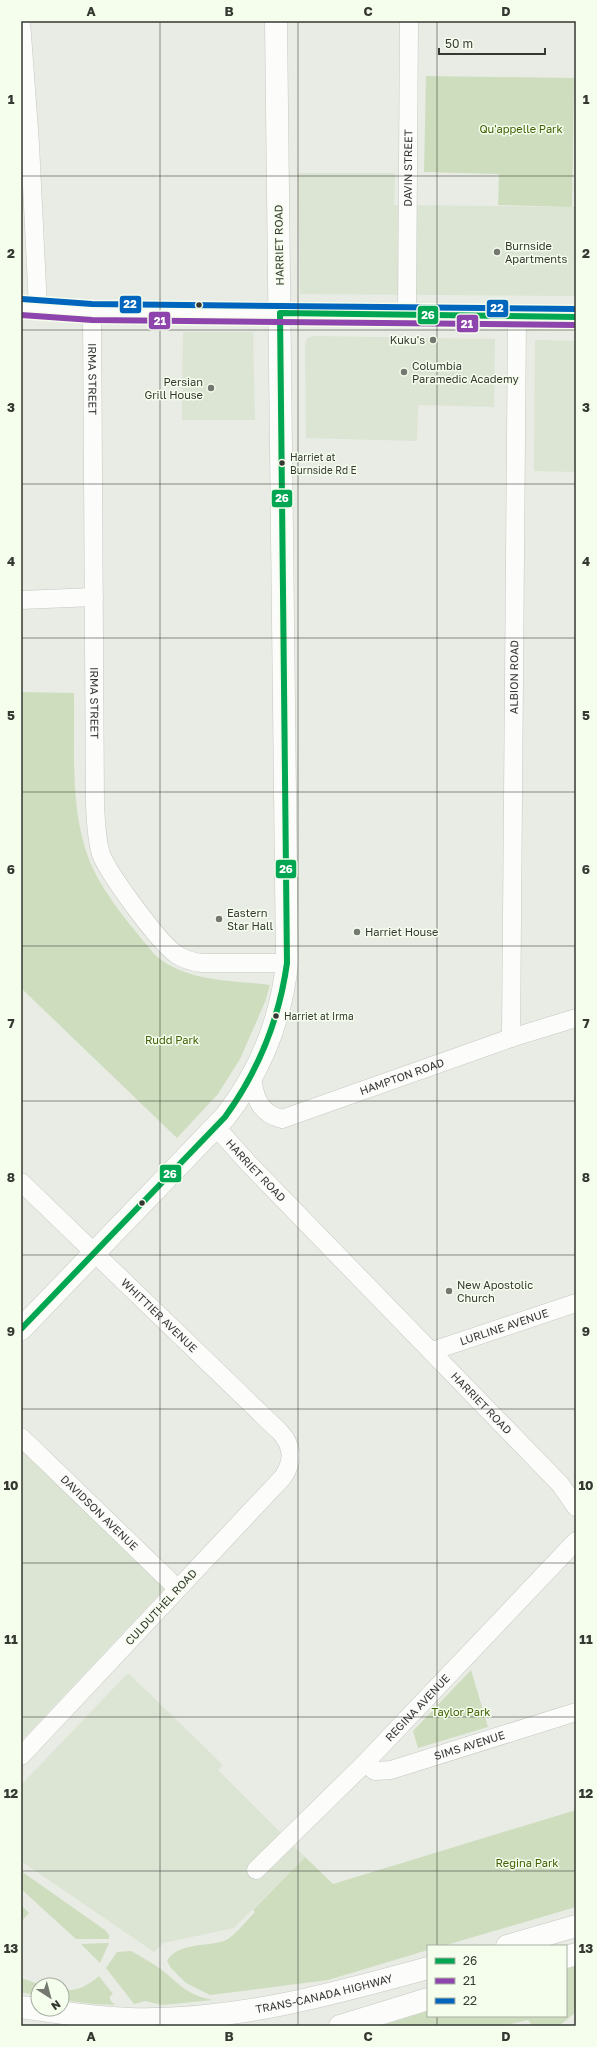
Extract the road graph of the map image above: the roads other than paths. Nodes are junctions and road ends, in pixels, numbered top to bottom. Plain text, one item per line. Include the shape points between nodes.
1 (21, 21) edge
2 (276, 21) edge
3 (409, 21) edge
4 (29, 307) edge
5 (92, 312) junction
6 (280, 313) junction
7 (407, 315) junction
8 (517, 317) junction
9 (576, 317) edge
10 (94, 597) junction
11 (21, 600) edge
12 (287, 963) junction
13 (576, 1018) edge
14 (511, 1038) junction
15 (252, 1076) junction
16 (216, 1127) junction
17 (21, 1182) edge
18 (96, 1253) junction
19 (576, 1303) edge
20 (21, 1329) edge
21 (432, 1351) junction
22 (21, 1437) edge
23 (292, 1454) joint
24 (576, 1506) edge
25 (576, 1541) edge
26 (178, 1589) junction
27 (576, 1712) edge
28 (21, 1756) edge
29 (365, 1763) junction
30 (256, 1870) dead end
31 (576, 1926) edge
32 (510, 1945) edge
33 (427, 1968) edge
34 (427, 1999) edge
35 (21, 2007) edge
36 (340, 2026) edge

1 - 4 street via 30,144
2 - 6 main road, HARRIET ROAD
3 - 7 street, DAVIN STREET
4 - 5 main road
5 - 6 main road
5 - 10 street, IRMA STREET
6 - 7 main road
6 - 12 main road, HARRIET ROAD
7 - 8 main road
8 - 9 main road
8 - 14 street, ALBION ROAD
10 - 11 street
10 - 12 street, IRMA STREET via 95,805 98,842 110,873 164,943 182,958 202,963
12 - 15 main road, HARRIET ROAD via 282,1004
13 - 14 street, HAMPTON ROAD
14 - 15 street, HAMPTON ROAD via 282,1119 271,1117 258,1103 253,1092
15 - 16 main road, HARRIET ROAD
16 - 18 main road
16 - 21 street, HARRIET ROAD
17 - 18 street, WHITTIER AVENUE
18 - 20 main road
18 - 23 street, WHITTIER AVENUE via 280,1432 288,1442
19 - 21 street, LURLINE AVENUE
21 - 24 street, HARRIET ROAD via 560,1484
22 - 26 street, DAVIDSON AVENUE
23 - 26 street, CULDUTHEL ROAD via 283,1477
25 - 29 street, REGINA AVENUE
26 - 28 street, CULDUTHEL ROAD
27 - 29 street, SIMS AVENUE via 392,1770 375,1771
29 - 30 street, REGINA AVENUE
31 - 32 main road
33 - 35 main road, TRANS-CANADA HIGHWAY via 309,2000 219,2015 131,2019
34 - 36 main road

